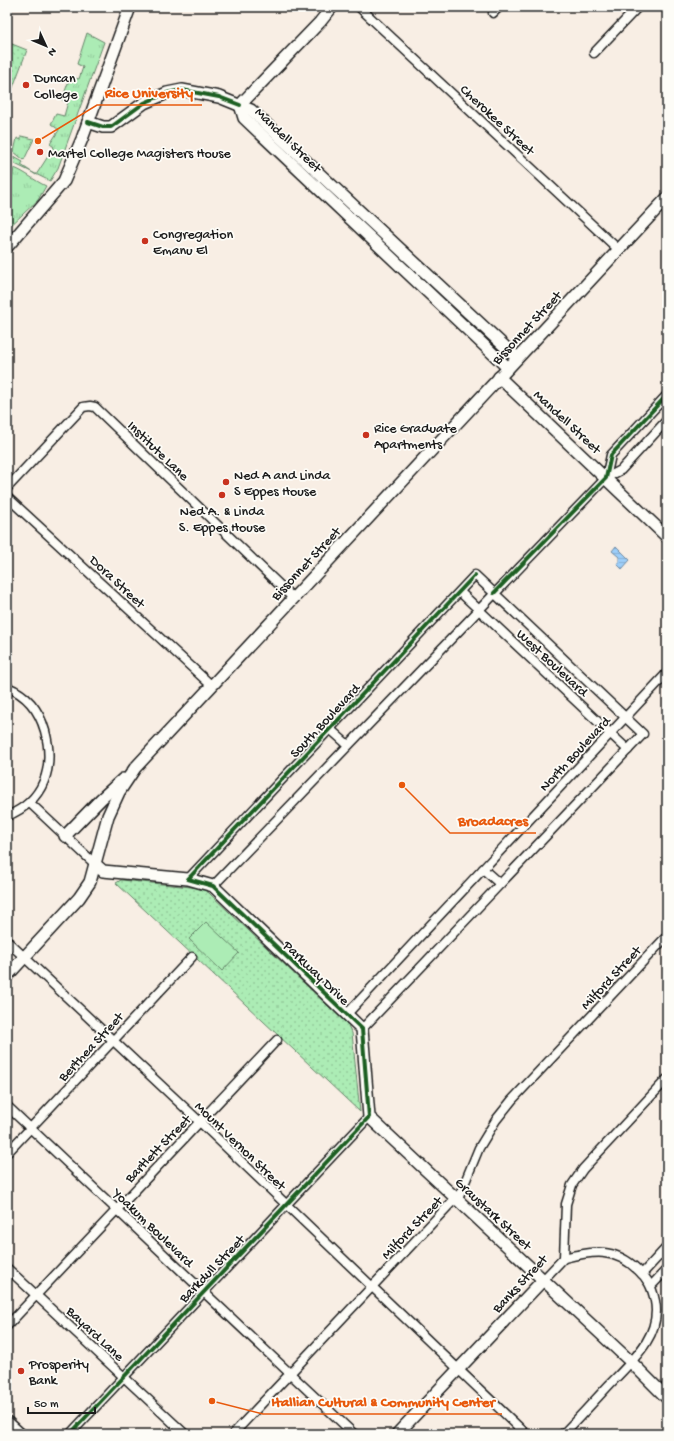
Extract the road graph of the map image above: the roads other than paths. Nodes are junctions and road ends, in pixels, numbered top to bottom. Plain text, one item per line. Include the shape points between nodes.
1 (130, 7) edge
2 (332, 7) edge
3 (359, 7) edge
4 (499, 7) edge
5 (638, 7) edge
6 (493, 13) dead end
7 (594, 54) dead end
8 (240, 105) junction
9 (88, 122) junction
10 (667, 198) edge
11 (339, 200) junction
12 (7, 247) edge
13 (618, 250) junction
14 (517, 358) junction
15 (508, 368) junction
16 (499, 377) junction
17 (667, 395) edge
18 (667, 420) edge
19 (606, 478) junction
20 (7, 488) edge
21 (7, 496) edge
22 (667, 537) edge
23 (475, 575) joint
24 (460, 592) junction
25 (494, 593) junction
26 (293, 598) junction
27 (478, 609) junction
28 (667, 673) edge
29 (211, 685) junction
30 (7, 687) edge
31 (625, 718) junction
32 (330, 729) junction
33 (610, 734) junction
34 (348, 745) junction
35 (628, 750) junction
36 (135, 768) junction
37 (30, 803) junction
38 (7, 816) edge
39 (65, 836) junction
40 (95, 864) junction
41 (483, 869) junction
42 (188, 879) junction
43 (500, 884) junction
44 (213, 886) junction
45 (667, 936) edge
46 (7, 942) edge
47 (192, 957) dead end
48 (24, 958) junction
49 (7, 976) edge
50 (346, 1015) junction
51 (362, 1029) junction
52 (277, 1040) dead end
53 (113, 1041) junction
54 (667, 1079) edge
55 (7, 1106) edge
56 (369, 1117) junction
57 (200, 1122) junction
58 (30, 1128) junction
59 (7, 1153) edge
60 (458, 1199) junction
61 (286, 1206) junction
62 (117, 1209) junction
63 (667, 1247) edge
64 (564, 1258) junction
65 (7, 1268) edge
66 (667, 1269) edge
67 (642, 1274) junction
68 (543, 1280) junction
69 (651, 1286) junction
70 (372, 1287) junction
71 (203, 1292) junction
72 (36, 1294) junction
73 (7, 1326) edge
74 (631, 1362) junction
75 (459, 1369) junction
76 (290, 1374) junction
77 (124, 1376) junction
78 (667, 1398) edge
79 (7, 1422) edge
80 (20, 1434) edge
81 (70, 1434) edge
82 (185, 1434) edge
83 (233, 1434) edge
84 (354, 1434) edge
85 (397, 1434) edge
86 (526, 1434) edge
87 (563, 1434) edge

1 - 9 street
2 - 8 street
3 - 13 street, Cherokee Street
4 - 6 street
5 - 7 street
8 - 9 street, Mandell Street via 219,97 182,90 167,93 144,103 111,127
8 - 11 street, Mandell Street via 251,110
9 - 12 street via 64,182
10 - 13 street, Bissonnet Street
11 - 14 street, Mandell Street
11 - 15 street, Mandell Street
13 - 14 street, Bissonnet Street
14 - 15 street, Bissonnet Street
15 - 16 street, Bissonnet Street
16 - 19 street, Mandell Street
16 - 26 street, Bissonnet Street
17 - 19 street via 611,455
18 - 19 street via 621,470
19 - 22 street, Mandell Street
19 - 25 street
20 - 26 street, Institute Lane via 83,407 95,407
21 - 29 street, Dora Street
23 - 24 street, South Boulevard
23 - 25 street, West Boulevard
24 - 27 street, West Boulevard
24 - 32 street, South Boulevard
25 - 27 street
25 - 31 street, West Boulevard
26 - 29 street, Bissonnet Street
27 - 33 street, West Boulevard
27 - 34 street
28 - 31 street, North Boulevard
29 - 36 street, Bissonnet Street
30 - 37 street via 27,698 38,711 50,751 47,776
31 - 33 street, North Boulevard
31 - 35 street, West Boulevard via 643,734
32 - 34 street, South Boulevard
32 - 42 street, South Boulevard
33 - 35 street, West Boulevard
33 - 41 street, North Boulevard
34 - 44 street
35 - 43 street
36 - 39 street
36 - 40 street, Bissonnet Street via 118,792
37 - 38 street
37 - 39 street
39 - 40 street
40 - 42 street, Parkway Drive via 103,872
40 - 48 street, Bissonnet Street via 90,882 79,898
41 - 43 street
41 - 50 street, North Boulevard
42 - 44 street, Parkway Drive
43 - 51 street
44 - 50 street, Parkway Drive
45 - 60 street, Milford Street via 500,1115 479,1148
46 - 48 street, Mount Vernon Street
47 - 53 street, Berthea Street
48 - 49 street, Bissonnet Street
48 - 53 street, Mount Vernon Street
50 - 51 street, Parkway Drive
51 - 56 street
52 - 57 street, Bartlett Street
53 - 57 street, Mount Vernon Street
53 - 58 street, Berthea Street
54 - 64 street, Banks Street via 583,1169 572,1185 566,1204
55 - 58 street, Yoakum Boulevard
56 - 60 street, Graustark Street
56 - 61 street, Barkdull Street
57 - 61 street, Mount Vernon Street
57 - 62 street, Bartlett Street
58 - 59 street, Berthea Street
58 - 62 street, Yoakum Boulevard
60 - 68 street, Graustark Street
60 - 70 street, Milford Street via 451,1203
61 - 70 street, Mount Vernon Street
61 - 71 street, Barkdull Street
62 - 71 street, Yoakum Boulevard
62 - 72 street, Bartlett Street
63 - 67 street
64 - 67 street via 593,1251 614,1255 633,1265
64 - 68 street, Banks Street
65 - 72 street, Bayard Lane
66 - 69 street
67 - 69 street
68 - 74 street, Graustark Street
68 - 75 street, Banks Street
69 - 74 street via 657,1310 654,1327 645,1345
70 - 75 street, Mount Vernon Street
70 - 76 street, Milford Street
71 - 76 street, Yoakum Boulevard
71 - 77 street, Barkdull Street
72 - 73 street, Bartlett Street
72 - 77 street, Bayard Lane
74 - 78 street, Graustark Street
74 - 87 street
75 - 85 street, Banks Street
75 - 86 street, Mount Vernon Street
76 - 83 street, Milford Street
76 - 84 street, Yoakum Boulevard
77 - 81 street, Barkdull Street
77 - 82 street, Bayard Lane
79 - 80 street

